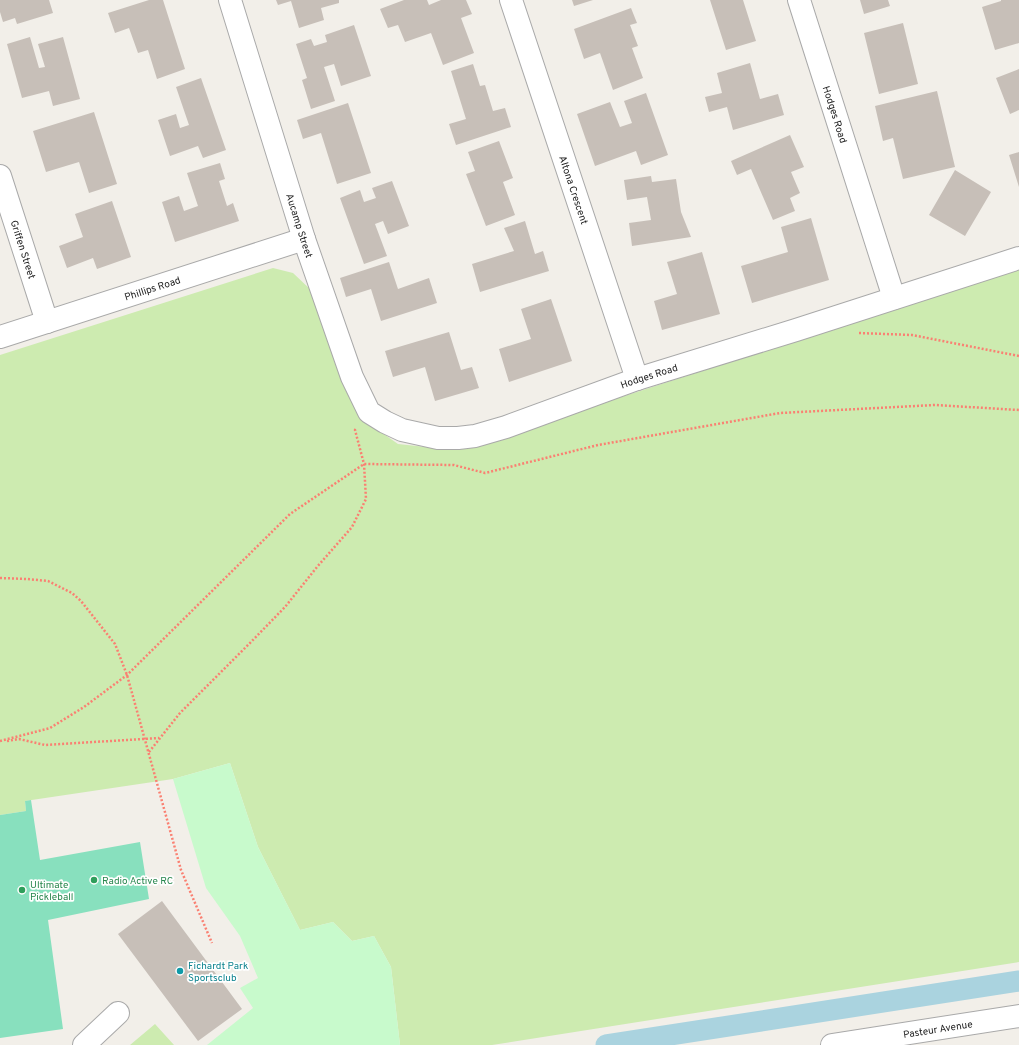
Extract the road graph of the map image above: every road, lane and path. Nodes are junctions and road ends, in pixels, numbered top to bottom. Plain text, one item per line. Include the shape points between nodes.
1 (230, 0) edge
2 (511, 0) edge
3 (800, 0) edge
4 (0, 176) edge
5 (304, 239) junction
6 (1019, 258) edge
7 (894, 298) junction
8 (47, 322) junction
9 (858, 333) dead end
10 (0, 337) edge
11 (1019, 356) edge
12 (637, 379) junction
13 (1019, 410) edge
14 (369, 412) junction
15 (364, 464) junction
16 (0, 578) edge
17 (128, 675) junction
18 (159, 738) junction
19 (145, 739) junction
20 (0, 741) edge
21 (149, 752) junction
22 (212, 943) dead end
23 (118, 1013) dead end
24 (1019, 1016) edge
25 (893, 1040) edge
26 (84, 1045) edge
27 (832, 1045) edge

1 - 5 street, Aucamp Street
2 - 12 street, Altona Crescent
3 - 7 street, Hodges Road
4 - 8 street, Griffen Street
5 - 8 street, Phillips Road
5 - 14 street, Aucamp Street via 352,377
6 - 7 street, Hodges Road
7 - 12 street, Hodges Road
8 - 10 street, Phillips Road
9 - 11 path via 912,335
12 - 14 street, Hodges Road via 475,436 438,438 402,430
13 - 15 path via 935,405 780,413 598,445 485,473 454,465
14 - 15 path via 355,430
15 - 17 path via 290,514
15 - 18 path via 366,499 352,527 285,607 180,713
16 - 17 path via 48,581 72,593 115,644
17 - 19 path
17 - 20 path via 50,728
18 - 19 path
18 - 21 path
19 - 20 path via 45,745 19,739
19 - 21 path
21 - 22 path via 181,870
23 - 26 street
24 - 25 street, Pasteur Avenue
25 - 27 street, Pasteur Avenue

